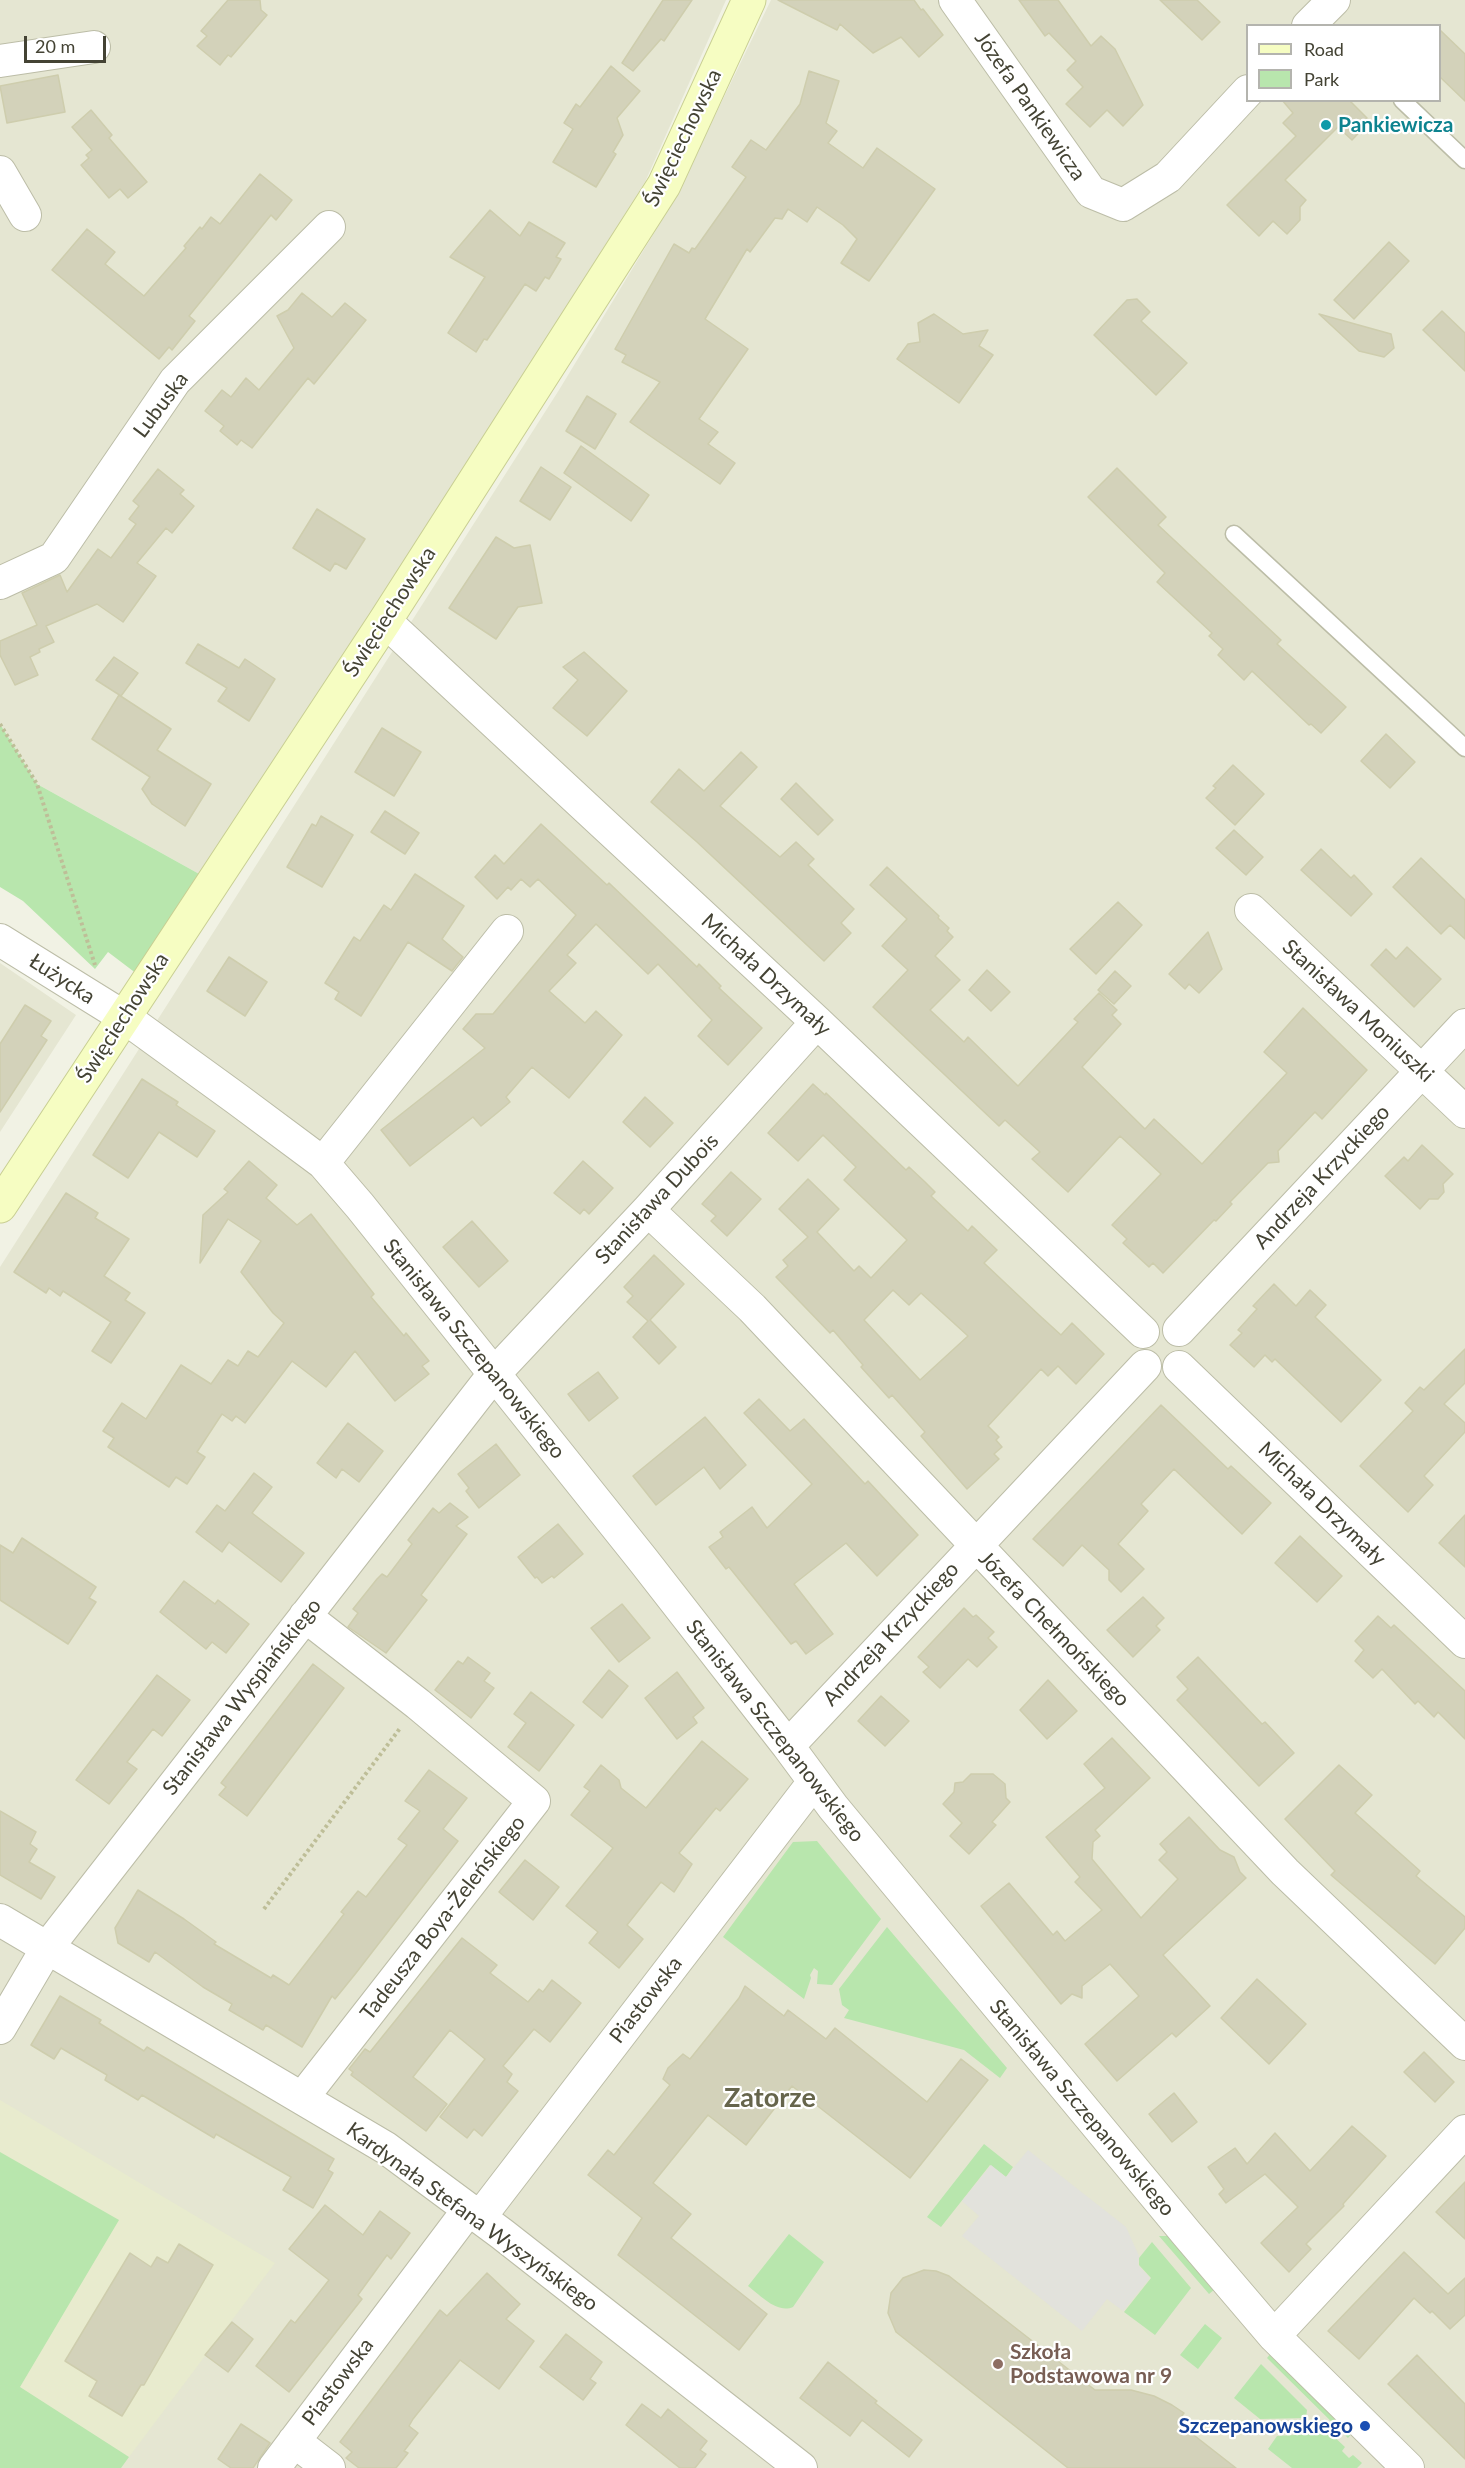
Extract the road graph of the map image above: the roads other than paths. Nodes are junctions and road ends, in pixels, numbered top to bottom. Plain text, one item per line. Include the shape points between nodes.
1 (749, 0) edge
2 (955, 0) edge
3 (94, 47) dead end
4 (0, 61) edge
5 (1246, 93) edge
6 (1404, 102) edge
7 (1465, 160) edge
8 (0, 172) edge
9 (25, 215) dead end
10 (329, 227) dead end
11 (1234, 534) dead end
12 (0, 583) edge
13 (385, 621) junction
14 (1465, 748) edge
15 (1251, 910) dead end
16 (507, 931) dead end
17 (0, 940) edge
18 (124, 1017) junction
19 (817, 1022) junction
20 (1465, 1025) edge
21 (1422, 1071) junction
22 (1465, 1112) edge
23 (323, 1163) junction
24 (0, 1206) edge
25 (648, 1209) junction
26 (1179, 1330) junction
27 (1143, 1332) junction
28 (1145, 1366) junction
29 (1179, 1367) junction
30 (494, 1374) junction
31 (974, 1545) junction
32 (305, 1616) junction
33 (1465, 1642) edge
34 (788, 1746) junction
35 (813, 1783) junction
36 (0, 1920) edge
37 (48, 1948) junction
38 (0, 2028) edge
39 (1465, 2044) edge
40 (303, 2097) junction
41 (1465, 2131) edge
42 (474, 2213) junction
43 (1274, 2336) junction
44 (294, 2441) junction
45 (274, 2468) edge
46 (329, 2468) edge
47 (801, 2468) edge
48 (1408, 2468) edge

1 - 13 street, Święciechowska via 664,185
2 - 5 street, Józefa Pankiewicza via 1091,192 1123,205 1168,177
3 - 4 street
6 - 7 lane
8 - 9 street
10 - 12 street, Lubuska via 175,381 54,558
11 - 14 lane
13 - 18 street, Święciechowska
13 - 19 street, Michała Drzymały
15 - 21 street, Stanisława Moniuszki
16 - 23 street
17 - 18 street, Łużycka
18 - 23 street, Stanisława Szczepanowskiego
18 - 24 street, Święciechowska
19 - 25 street, Stanisława Dubois
19 - 27 street, Michała Drzymały
20 - 21 street, Andrzeja Krzyckiego
21 - 22 street, Stanisława Moniuszki
21 - 26 street, Andrzeja Krzyckiego
23 - 30 street, Stanisława Szczepanowskiego
25 - 30 street, Stanisława Dubois
25 - 31 street, Józefa Chełmońskiego via 752,1308
26 - 27 street via 1160,1323
26 - 29 street via 1187,1347
27 - 28 street via 1138,1350
28 - 29 street via 1160,1373
28 - 31 street, Andrzeja Krzyckiego
29 - 33 street, Michała Drzymały
30 - 32 street, Stanisława Wyspiańskiego
30 - 34 street, Stanisława Szczepanowskiego
31 - 34 street, Andrzeja Krzyckiego
31 - 39 street, Józefa Chełmońskiego via 1285,1872
32 - 37 street, Stanisława Wyspiańskiego
32 - 40 street, Tadeusza Boya-Żeleńskiego via 534,1801
34 - 35 street, Stanisława Szczepanowskiego
35 - 42 street, Piastowska
35 - 43 street, Stanisława Szczepanowskiego
36 - 37 street, Kardynała Stefana Wyszyńskiego
37 - 38 street, Stanisława Wyspiańskiego
37 - 40 street, Kardynała Stefana Wyszyńskiego
40 - 42 street, Kardynała Stefana Wyszyńskiego via 386,2148
41 - 43 street
42 - 44 street, Piastowska
42 - 47 street, Kardynała Stefana Wyszyńskiego
43 - 48 street, Stanisława Szczepanowskiego
44 - 45 street, Piastowska
44 - 46 street, Piastowska

